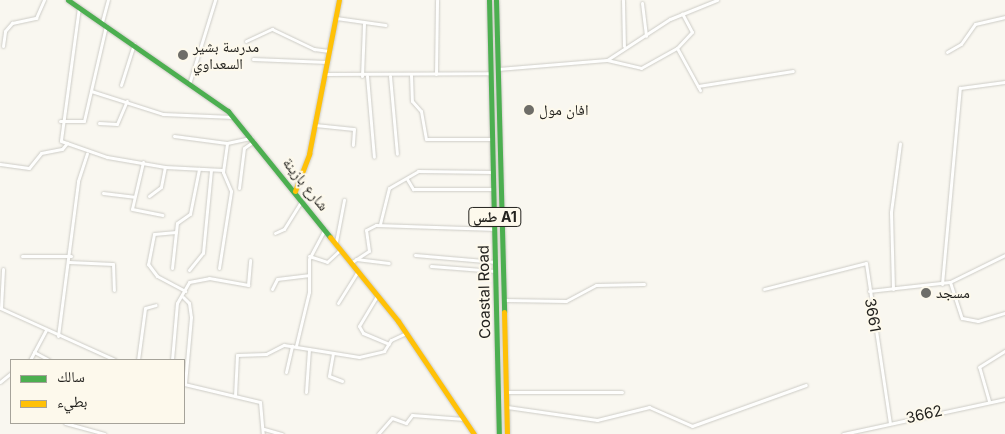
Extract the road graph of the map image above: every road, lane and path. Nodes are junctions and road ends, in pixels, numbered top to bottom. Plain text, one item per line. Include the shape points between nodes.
1 (44, 0) edge
2 (108, 0) edge
3 (215, 0) edge
4 (339, 0) edge
5 (436, 0) edge
6 (489, 0) edge
7 (496, 0) edge
8 (623, 0) edge
9 (717, 0) edge
10 (72, 1) edge
11 (642, 3) dead end
12 (79, 7) junction
13 (682, 13) junction
14 (1005, 17) edge
15 (335, 18) junction
16 (104, 23) junction
17 (364, 24) junction
18 (386, 25) dead end
19 (646, 36) junction
20 (246, 41) dead end
21 (134, 43) junction
22 (4, 46) dead end
23 (624, 46) junction
24 (677, 48) junction
25 (329, 51) junction
26 (947, 52) dead end
27 (253, 59) dead end
28 (607, 60) junction
29 (327, 62) junction
30 (498, 69) junction
31 (793, 71) dead end
32 (490, 73) junction
33 (325, 74) junction
34 (436, 74) junction
35 (411, 75) junction
36 (362, 76) junction
37 (368, 76) junction
38 (390, 76) junction
39 (190, 81) junction
40 (1005, 82) edge
41 (121, 85) dead end
42 (91, 90) junction
43 (127, 101) junction
44 (233, 117) junction
45 (60, 121) junction
46 (100, 123) dead end
47 (315, 125) junction
48 (174, 136) dead end
49 (253, 139) junction
50 (492, 139) junction
51 (67, 143) junction
52 (227, 143) junction
53 (900, 144) dead end
54 (353, 145) dead end
55 (87, 153) junction
56 (397, 154) dead end
57 (374, 158) dead end
58 (144, 162) junction
59 (0, 165) edge
60 (165, 167) junction
61 (199, 169) junction
62 (211, 170) junction
63 (224, 170) junction
64 (0, 171) edge
65 (493, 172) junction
66 (407, 179) junction
67 (239, 188) dead end
68 (494, 189) junction
69 (295, 191) junction
70 (103, 193) dead end
71 (149, 196) dead end
72 (134, 197) junction
73 (302, 199) junction
74 (344, 200) dead end
75 (162, 215) dead end
76 (380, 224) junction
77 (325, 228) junction
78 (495, 229) junction
79 (176, 232) junction
80 (275, 233) dead end
81 (336, 242) junction
82 (341, 249) junction
83 (415, 255) dead end
84 (1005, 255) edge
85 (22, 256) dead end
86 (71, 256) junction
87 (309, 256) junction
88 (250, 260) dead end
89 (354, 261) junction
90 (69, 262) junction
91 (496, 262) junction
92 (389, 263) dead end
93 (430, 266) dead end
94 (172, 268) dead end
95 (219, 268) dead end
96 (3, 269) dead end
97 (189, 270) dead end
98 (358, 270) junction
99 (496, 271) junction
100 (308, 275) junction
101 (950, 282) junction
102 (644, 284) dead end
103 (942, 284) junction
104 (764, 288) dead end
105 (272, 289) dead end
106 (114, 290) dead end
107 (893, 290) junction
108 (186, 291) junction
109 (869, 291) junction
110 (378, 296) junction
111 (183, 297) junction
112 (504, 300) junction
113 (338, 303) dead end
114 (156, 305) dead end
115 (1, 308) edge
116 (1005, 313) edge
117 (46, 330) junction
118 (407, 333) junction
119 (58, 336) junction
120 (389, 344) junction
121 (294, 346) junction
122 (309, 349) junction
123 (1005, 351) edge
124 (34, 352) junction
125 (333, 353) junction
126 (30, 359) edge
127 (47, 359) edge
128 (113, 359) edge
129 (138, 359) edge
130 (172, 359) edge
131 (286, 372) dead end
132 (185, 373) edge
133 (342, 381) dead end
134 (185, 384) edge
135 (806, 385) dead end
136 (306, 392) dead end
137 (506, 392) junction
138 (622, 392) dead end
139 (235, 396) junction
140 (1005, 399) edge
141 (989, 401) junction
142 (506, 407) junction
143 (464, 419) junction
144 (890, 423) junction
145 (69, 424) edge
146 (264, 429) junction
147 (499, 433) edge
148 (105, 434) edge
149 (263, 434) edge
150 (282, 434) edge
151 (378, 434) edge
152 (474, 434) edge
153 (507, 434) edge
154 (844, 434) edge

1 - 22 street via 36,18 12,23 5,32
2 - 16 street
3 - 39 street
4 - 15 main road
5 - 34 street
6 - 32 main road, Coastal Road / طس A1
7 - 30 main road, Coastal Road / طس A1
8 - 23 street
9 - 13 street
10 - 12 main road, شارع بازينة
11 - 19 street
12 - 16 main road, شارع بازينة
12 - 45 street
13 - 19 street
13 - 24 street via 692,32
14 - 26 street via 975,24 961,44
15 - 17 street
15 - 25 main road
16 - 21 main road, شارع بازينة
16 - 42 street
17 - 18 street
17 - 36 street
19 - 23 street
20 - 25 street via 272,29 314,49
21 - 39 main road, شارع بازينة
21 - 41 street
23 - 28 street
24 - 28 street via 641,68
24 - 31 street via 699,88
25 - 29 main road
27 - 29 street
28 - 30 street
29 - 33 main road
30 - 112 main road, Coastal Road / طس A1
32 - 34 street
32 - 50 main road, Coastal Road / طس A1
33 - 36 street
33 - 47 main road
34 - 35 street
35 - 38 street
35 - 50 street via 412,101 421,111 426,139
36 - 37 street
37 - 38 street
37 - 57 street
38 - 56 street
39 - 44 main road, شارع بازينة
40 - 103 street via 960,88
42 - 43 street
42 - 45 street via 84,121
43 - 44 street via 177,117
43 - 46 street via 117,124
44 - 49 main road, شارع بازينة
45 - 51 street via 59,138
47 - 54 street via 354,129
47 - 69 main road
48 - 52 street
49 - 52 street
49 - 67 street via 244,148
49 - 69 main road, شارع بازينة
50 - 65 main road, Coastal Road / طس A1
51 - 55 street
51 - 59 street via 62,149 41,153 30,168
52 - 63 street
53 - 107 street via 891,212
55 - 58 street
55 - 86 street via 78,181
58 - 60 street
58 - 72 street
59 - 64 street
60 - 61 street
60 - 71 street via 161,187
61 - 62 street
61 - 79 street via 190,213 178,220
62 - 63 street
62 - 97 street via 203,253
63 - 95 street via 231,191
65 - 66 street via 419,170
65 - 68 main road, Coastal Road / طس A1
66 - 68 street via 414,190
66 - 76 street via 395,182 387,192
68 - 78 main road, Coastal Road / طس A1
69 - 73 main road, شارع بازينة
70 - 72 street
72 - 75 street via 134,210
73 - 77 main road, شارع بازينة
73 - 80 street via 284,229
74 - 81 street
76 - 78 street
76 - 89 street via 366,229 370,250
77 - 81 main road, شارع بازينة
77 - 87 street
78 - 91 main road, Coastal Road / طس A1
79 - 94 street
79 - 108 street via 154,234 148,264 157,276
81 - 82 main road, شارع بازينة
82 - 87 street via 327,262
82 - 89 main road, شارع بازينة
83 - 91 street
84 - 101 street, 3661
85 - 86 street
86 - 90 street
87 - 100 street
88 - 108 street via 248,285 208,278 190,281
89 - 92 street
89 - 98 main road, شارع بازينة
90 - 106 street via 113,264
90 - 119 street
91 - 99 main road, Coastal Road / طس A1
93 - 99 street
96 - 115 street
98 - 110 main road, شارع بازينة
98 - 113 street
99 - 147 main road, Coastal Road / طس A1
100 - 105 street via 276,279
100 - 121 street via 309,292
101 - 103 street, 3661
101 - 116 street via 962,318 978,321
102 - 112 street via 596,285 566,301
103 - 107 street, 3661
104 - 109 street via 863,262 867,266
107 - 109 street, 3661
108 - 111 street
109 - 144 street, 3661
110 - 118 main road, شارع بازينة
110 - 120 street via 359,326 363,333
111 - 130 street via 177,303
111 - 132 street via 190,306
112 - 137 main road, Coastal Road / طس A1
114 - 129 street via 145,308
115 - 117 street
117 - 119 street
117 - 124 street
118 - 120 street
118 - 143 main road, شارع بازينة
119 - 128 street
120 - 125 street via 384,350 359,357
121 - 122 street
121 - 131 street
121 - 139 street via 278,346 266,354 237,355
122 - 125 street
122 - 136 street
123 - 141 street via 980,366
124 - 126 street
124 - 127 street
125 - 133 street via 329,376
134 - 139 street
135 - 142 street via 692,426 669,412 649,407 597,420
137 - 138 street
137 - 142 main road, Coastal Road / طس A1
139 - 146 street via 263,404
140 - 141 street, 3662
141 - 144 street, 3662
142 - 153 main road, Coastal Road / طس A1
143 - 151 street via 412,415 406,423 392,418
143 - 152 main road, شارع بازينة
144 - 154 street, 3662
145 - 148 street
146 - 149 street
146 - 150 street

